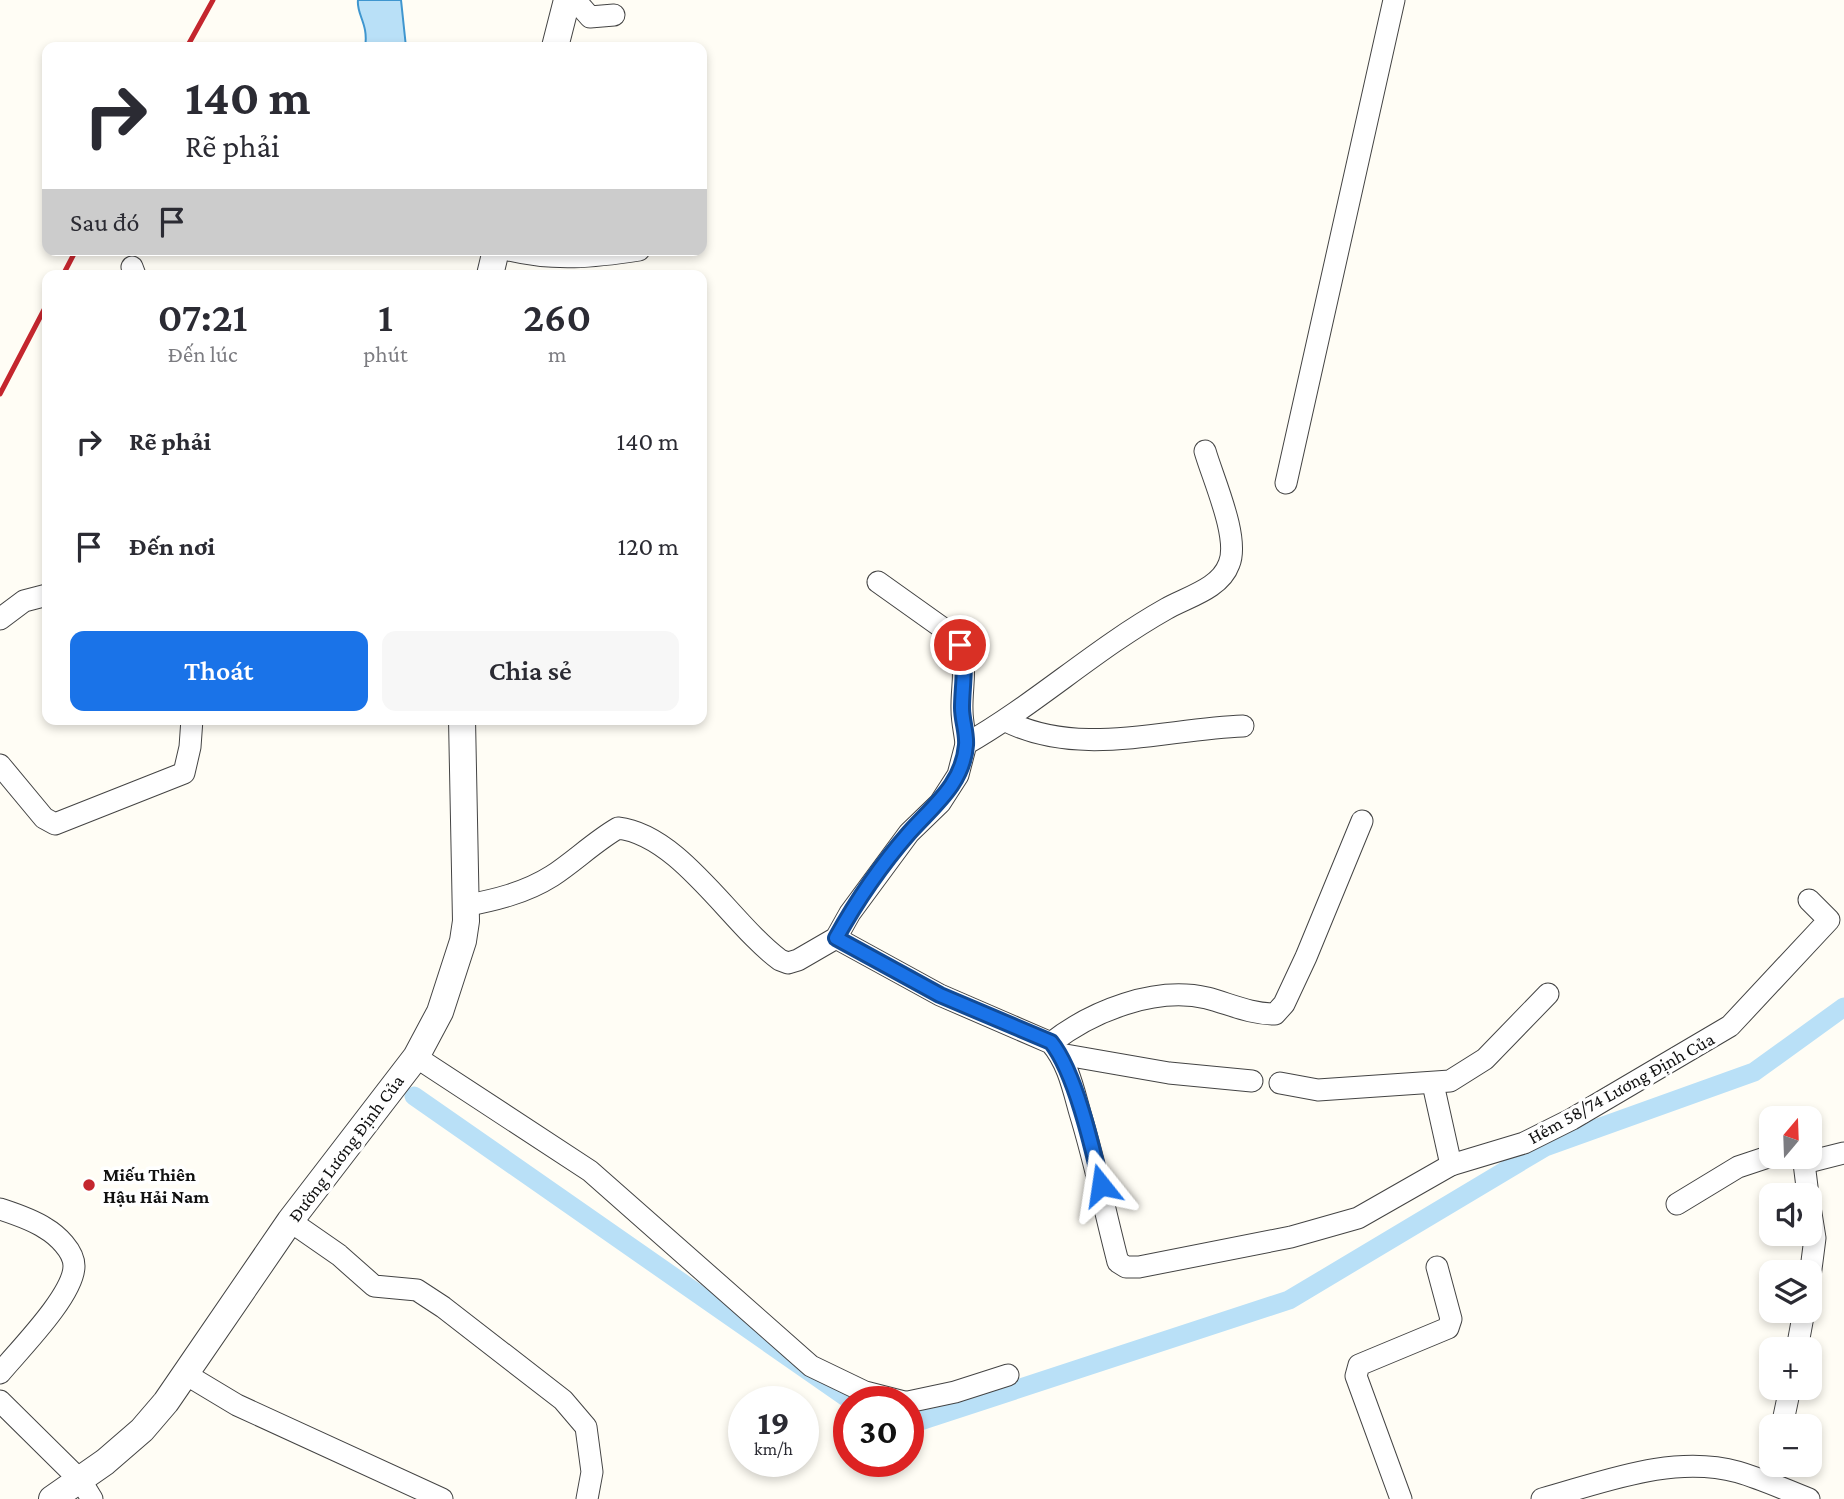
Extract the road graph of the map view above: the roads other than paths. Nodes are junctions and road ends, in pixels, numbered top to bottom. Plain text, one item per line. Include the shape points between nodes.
1 (567, 0) edge
2 (575, 0) edge
3 (1394, 0) edge
4 (614, 15) dead end
5 (556, 42) edge
6 (550, 256) edge
7 (600, 256) edge
8 (1205, 451) dead end
9 (1286, 483) dead end
10 (878, 582) dead end
11 (42, 596) edge
12 (0, 619) edge
13 (1006, 721) junction
14 (192, 725) edge
15 (461, 725) edge
16 (1243, 726) dead end
17 (966, 744) junction
18 (0, 765) edge
19 (1362, 821) dead end
20 (1809, 900) dead end
21 (464, 906) junction
22 (836, 938) junction
23 (1548, 994) dead end
24 (1055, 1048) junction
25 (416, 1057) junction
26 (1252, 1082) dead end
27 (1280, 1083) dead end
28 (1433, 1084) junction
29 (1844, 1153) edge
30 (1822, 1156) edge
31 (1759, 1160) edge
32 (1451, 1165) junction
33 (1677, 1204) dead end
34 (0, 1209) edge
35 (290, 1221) junction
36 (1437, 1267) dead end
37 (0, 1373) edge
38 (187, 1375) junction
39 (1008, 1375) dead end
40 (853, 1386) edge
41 (924, 1398) edge
42 (0, 1401) edge
43 (1759, 1473) edge
44 (1777, 1477) edge
45 (87, 1490) edge
46 (52, 1499) edge
47 (442, 1499) edge
48 (587, 1499) edge
49 (1401, 1499) edge
50 (1542, 1499) edge
51 (1809, 1499) edge

1 - 5 street
2 - 4 street via 590,17
3 - 9 street
6 - 7 street
8 - 13 street via 1234,547 1221,579 1141,623
10 - 17 street via 960,645
11 - 12 street via 23,601
13 - 16 street via 1043,736 1086,740
13 - 17 street
14 - 18 street via 184,772 55,824 44,818
15 - 21 street, Đường Lương Định Của
17 - 22 street via 958,775 940,803 909,833
19 - 24 street via 1301,969 1275,1014 1205,998 1165,996 1102,1012 1070,1027
20 - 32 street, Hẻm 58/74 Lương Định Của via 1829,920 1730,1026 1524,1143
21 - 22 street via 507,897 542,882 618,828 632,830 681,862 780,960 798,960
21 - 25 street, Đường Lương Định Của via 463,941 453,979
22 - 24 street via 940,995
23 - 28 street via 1485,1059 1450,1081
24 - 26 street via 1169,1073
24 - 32 street, Hẻm 58/74 Lương Định Của via 1097,1166 1118,1262 1126,1268 1278,1239 1358,1218
25 - 35 street, Đường Lương Định Của
25 - 40 street via 590,1171 811,1366
27 - 28 street via 1318,1090
28 - 32 street
29 - 30 street
31 - 33 street via 1738,1167
34 - 37 street via 56,1235 74,1266 61,1297
35 - 38 street, Đường Lương Định Của
35 - 48 street via 374,1286 417,1290 443,1307 563,1400 586,1427 592,1472
36 - 49 street via 1451,1319 1448,1328 1359,1365 1356,1376
38 - 45 street, Đường Lương Định Của
38 - 47 street via 237,1405
39 - 41 street
42 - 45 street
43 - 50 street via 1711,1468 1649,1470
44 - 51 street
45 - 46 street, Đường Lương Định Của

